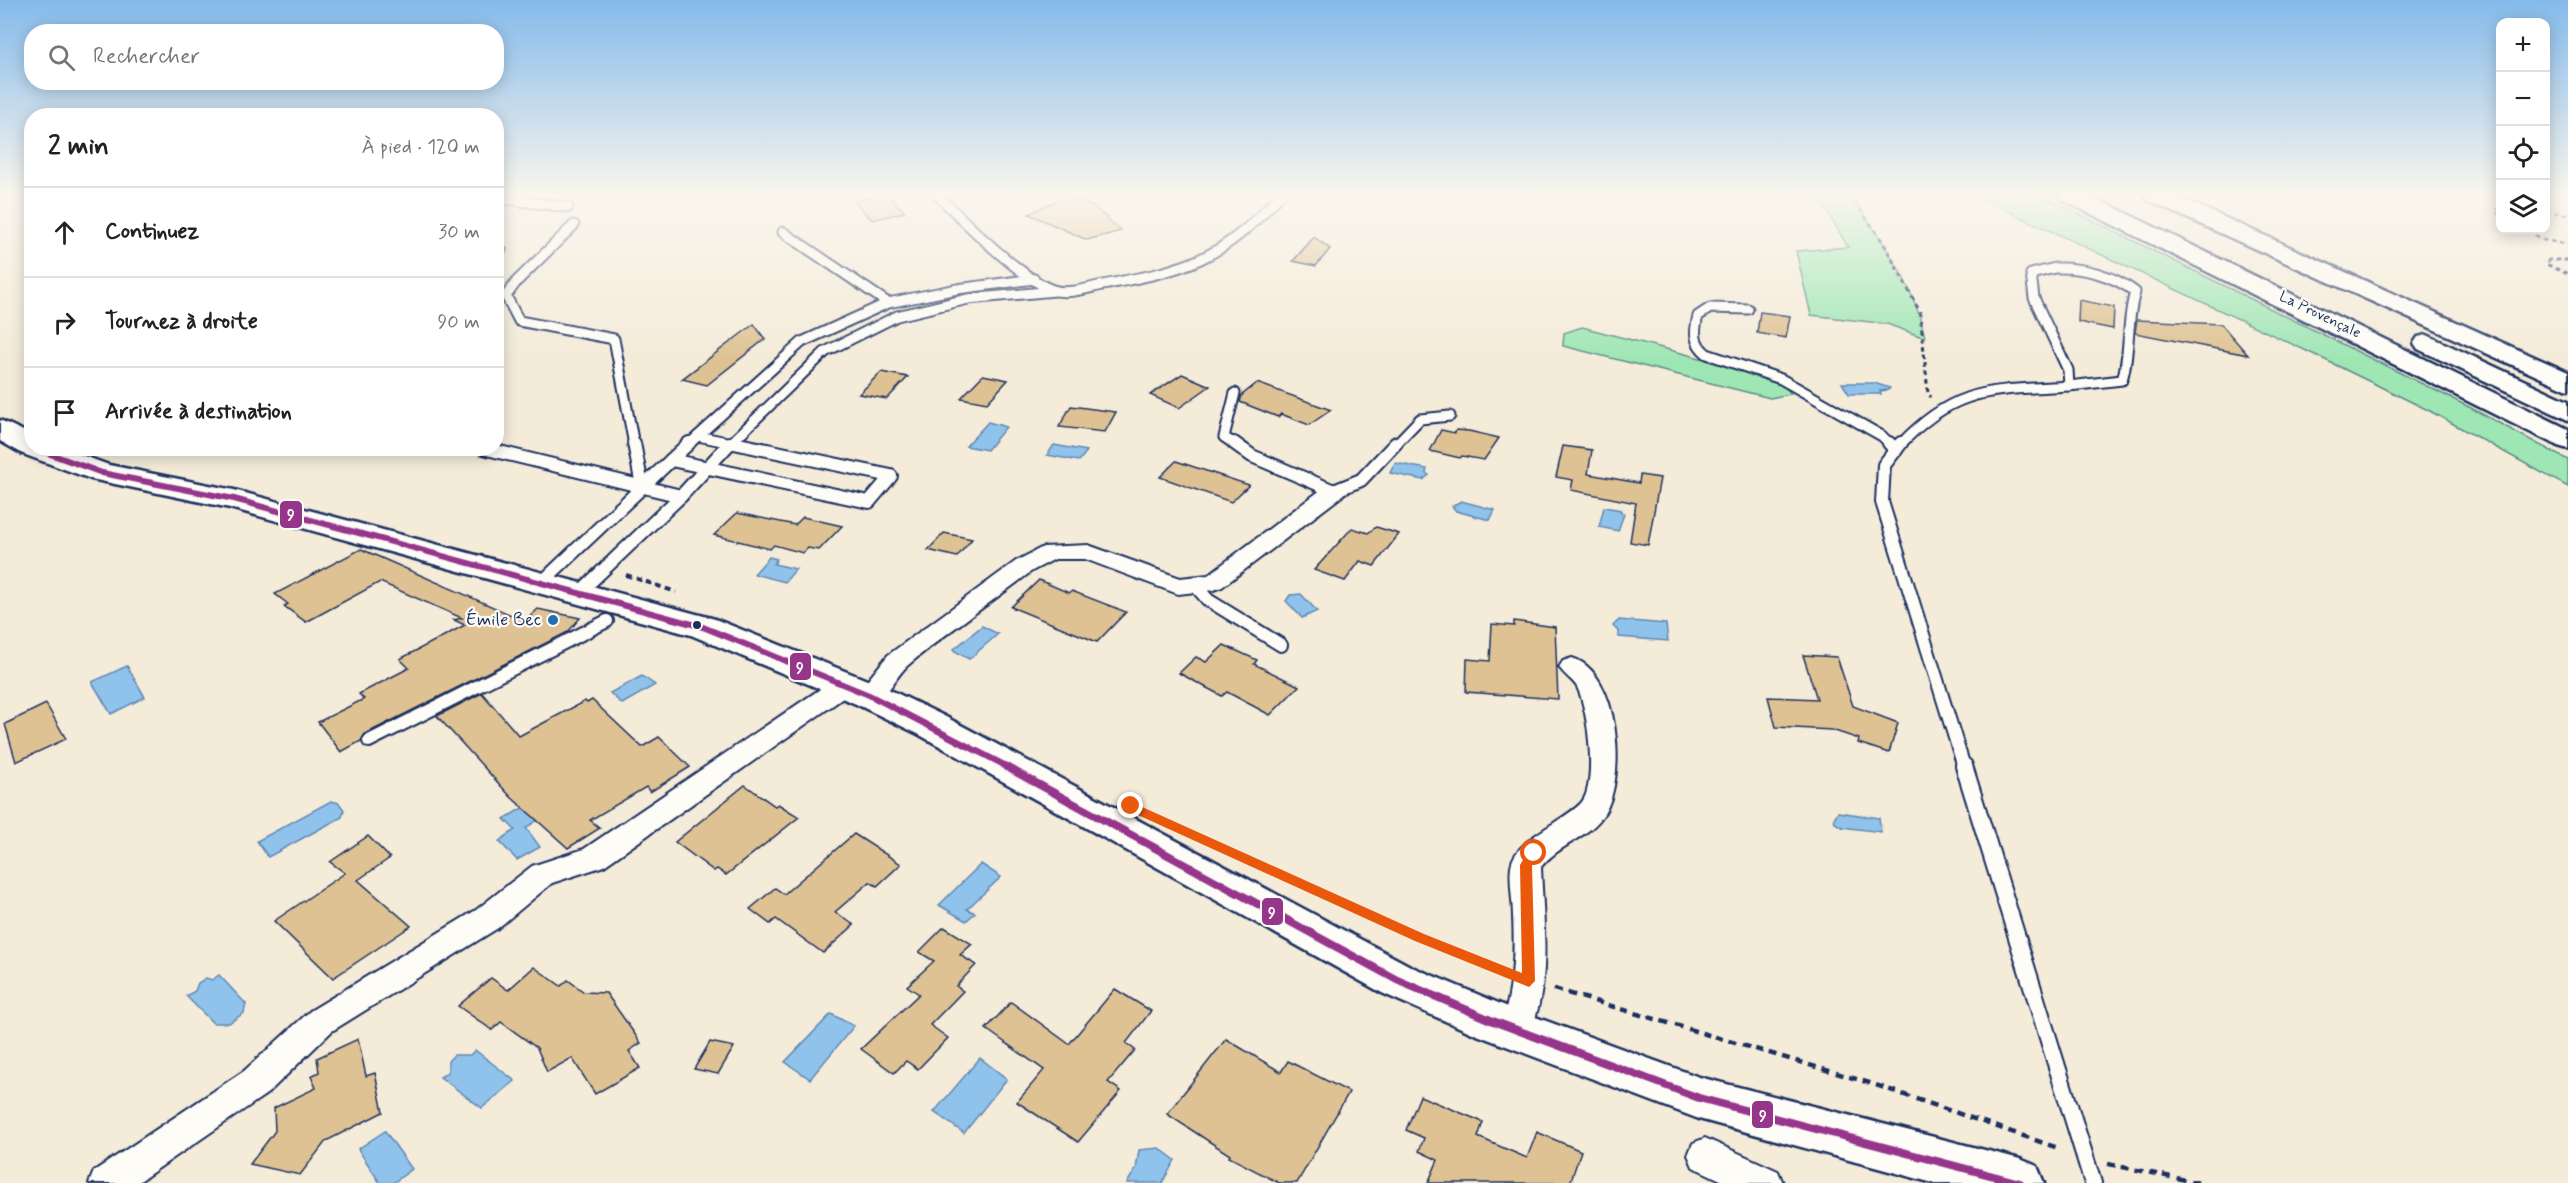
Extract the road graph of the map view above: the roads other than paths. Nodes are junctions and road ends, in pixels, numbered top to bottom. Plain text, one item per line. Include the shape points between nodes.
1 (548, 250) edge
2 (810, 250) edge
3 (999, 250) edge
4 (1219, 250) edge
5 (2186, 250) edge
6 (2231, 250) edge
7 (2277, 250) edge
8 (1034, 279) junction
9 (1055, 291) junction
10 (888, 303) junction
11 (1748, 309) dead end
12 (2568, 382) edge
13 (2069, 388) junction
14 (1235, 393) dead end
15 (2568, 412) edge
16 (1450, 416) dead end
17 (0, 429) edge
18 (698, 436) junction
19 (2568, 440) edge
20 (24, 443) edge
21 (730, 443) junction
22 (1896, 450) junction
23 (504, 453) edge
24 (54, 456) edge
25 (671, 460) junction
26 (708, 468) junction
27 (642, 486) junction
28 (1334, 491) junction
29 (681, 496) junction
30 (592, 581) junction
31 (540, 584) junction
32 (1194, 584) junction
33 (607, 621) dead end
34 (1281, 645) dead end
35 (1572, 667) dead end
36 (857, 690) junction
37 (369, 741) dead end
38 (1516, 1029) junction
39 (1705, 1155) dead end
40 (107, 1183) edge
41 (1764, 1183) edge
42 (2020, 1183) edge
43 (2092, 1183) edge

1 - 27 lane via 506,296 519,321 614,339
2 - 10 lane
3 - 8 lane
4 - 9 lane via 1165,273
5 - 19 main road, La Provençale
6 - 15 main road, La Provençale
7 - 12 main road
8 - 9 lane
8 - 10 lane
9 - 21 lane via 968,299 897,316 825,352
10 - 18 lane via 802,342
11 - 22 lane via 1710,308 1698,316 1693,339 1697,347 1781,379 1874,431
13 - 13 lane via 2122,380 2128,364 2128,309 2135,292 2126,283 2056,268 2031,274 2034,298 2068,370
13 - 22 lane via 1977,392 1922,418
14 - 28 lane via 1224,437 1252,456
16 - 28 lane via 1420,419 1361,480
17 - 20 main road
18 - 21 lane
18 - 25 lane
21 - 26 lane
21 - 26 lane via 891,476 868,502
22 - 43 lane via 1884,466 1882,502
23 - 27 lane
24 - 31 main road via 102,474 234,500
25 - 26 lane
25 - 27 lane
26 - 29 lane
27 - 29 lane
27 - 31 lane
28 - 32 street via 1214,582
29 - 30 lane
30 - 31 main road
30 - 36 main road
32 - 34 lane via 1208,600
32 - 36 street via 1178,586 1088,552 1051,552 1024,566
33 - 37 lane
35 - 38 street via 1587,682 1592,694 1606,767 1604,783 1594,808 1534,853 1526,865 1529,981 1524,1011
36 - 38 main road via 931,725 1397,980
36 - 40 street via 594,858 542,874 488,919 321,1021 256,1082
38 - 42 main road via 1699,1098
39 - 41 street

